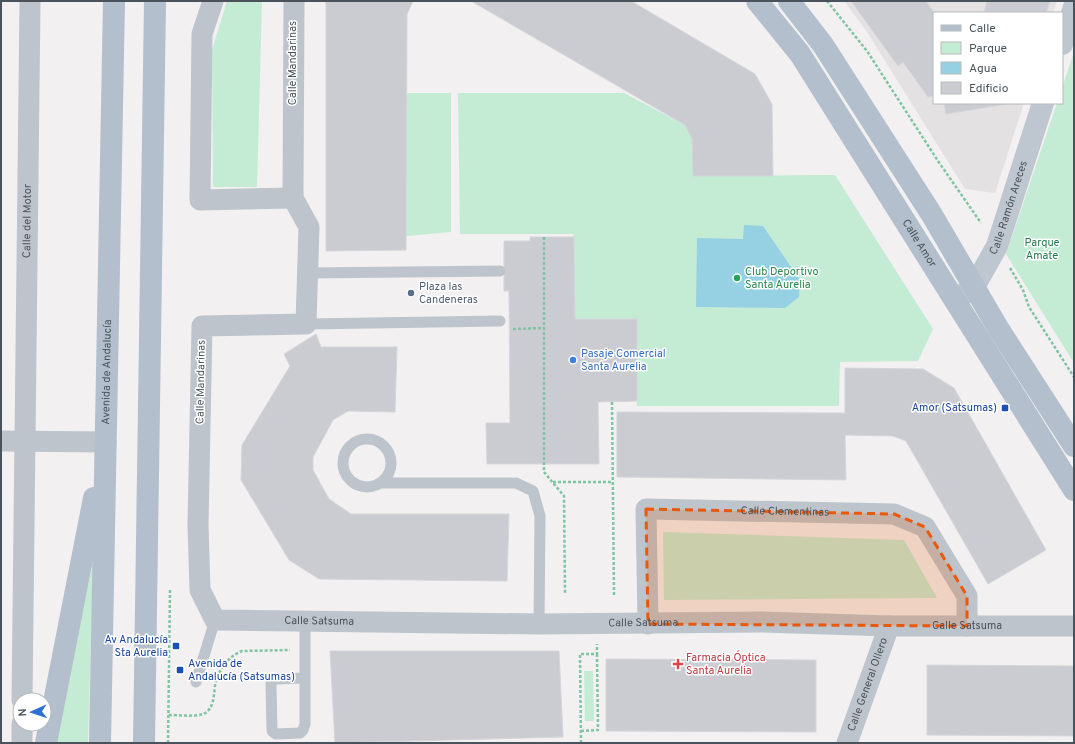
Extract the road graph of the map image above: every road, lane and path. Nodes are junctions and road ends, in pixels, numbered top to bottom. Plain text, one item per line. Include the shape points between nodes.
1 (30, 1) edge
2 (114, 1) edge
3 (155, 1) edge
4 (213, 1) edge
5 (294, 1) edge
6 (757, 1) edge
7 (789, 1) edge
8 (827, 1) edge
9 (1074, 7) edge
10 (1063, 41) edge
11 (1043, 104) edge
12 (293, 198) junction
13 (985, 229) dead end
14 (544, 237) dead end
15 (1009, 266) dead end
16 (500, 271) dead end
17 (308, 273) junction
18 (974, 287) junction
19 (955, 300) junction
20 (306, 324) junction
21 (504, 325) joint
22 (544, 328) junction
23 (1074, 377) edge
24 (612, 402) dead end
25 (1, 441) edge
26 (24, 441) junction
27 (106, 442) junction
28 (1074, 446) edge
29 (553, 482) junction
30 (612, 482) junction
31 (380, 483) junction
32 (1074, 490) edge
33 (565, 593) dead end
34 (614, 595) dead end
35 (215, 620) junction
36 (305, 622) junction
37 (539, 624) junction
38 (597, 624) junction
39 (648, 624) junction
40 (1073, 625) edge
41 (889, 626) junction
42 (967, 626) junction
43 (305, 649) junction
44 (236, 653) dead end
45 (597, 654) junction
46 (304, 678) junction
47 (196, 682) dead end
48 (22, 692) edge
49 (581, 731) junction
50 (22, 732) edge
51 (22, 743) edge
52 (46, 743) edge
53 (100, 743) edge
54 (144, 743) edge
55 (581, 743) edge
56 (847, 743) edge

1 - 26 street, Calle del Motor
2 - 27 main road, Avenida de Andalucía
3 - 54 main road
4 - 12 street via 202,34 200,200
5 - 12 street, Calle Mandarinas
6 - 19 main road, Calle Amor via 800,54
7 - 18 main road via 823,45 932,215
8 - 13 path via 867,50
9 - 10 street
11 - 18 street, Calle Ramón Areces via 997,246
12 - 17 street, Calle Mandarinas via 309,227
14 - 22 path
15 - 23 path via 1029,307
16 - 17 lane
17 - 20 street, Calle Mandarinas
18 - 19 street, Calle Ramón Areces
18 - 28 main road
19 - 32 main road, Calle Amor
20 - 21 lane
20 - 35 street, Calle Mandarinas via 202,326 198,525 200,590
21 - 22 path
22 - 29 path via 544,472
24 - 30 path
25 - 26 street
26 - 27 street
26 - 48 street, Calle del Motor
27 - 52 main road
27 - 53 main road, Avenida de Andalucía
29 - 30 path
29 - 33 path via 564,496
30 - 34 path
31 - 31 lane via 390,469 391,461 386,449 377,441 360,439 347,448 344,455 342,462 346,477 358,486 366,488
31 - 37 lane via 516,483 533,491 540,516
35 - 36 street, Calle Satsuma
35 - 47 lane
36 - 37 street, Calle Satsuma
36 - 43 lane
37 - 38 street, Calle Satsuma
38 - 39 street, Calle Satsuma
38 - 45 path
39 - 41 street, Calle Satsuma via 762,622
39 - 42 street, Calle Clementinas via 646,509 894,514 925,527 967,596
40 - 42 street, Calle Satsuma
41 - 42 street, Calle Satsuma
41 - 56 street, Calle General Ollero
43 - 44 path
43 - 46 lane
45 - 49 path via 598,730
45 - 49 path via 580,654
46 - 46 lane via 273,680 271,684 274,733 293,734 303,730
49 - 55 path
50 - 51 street

